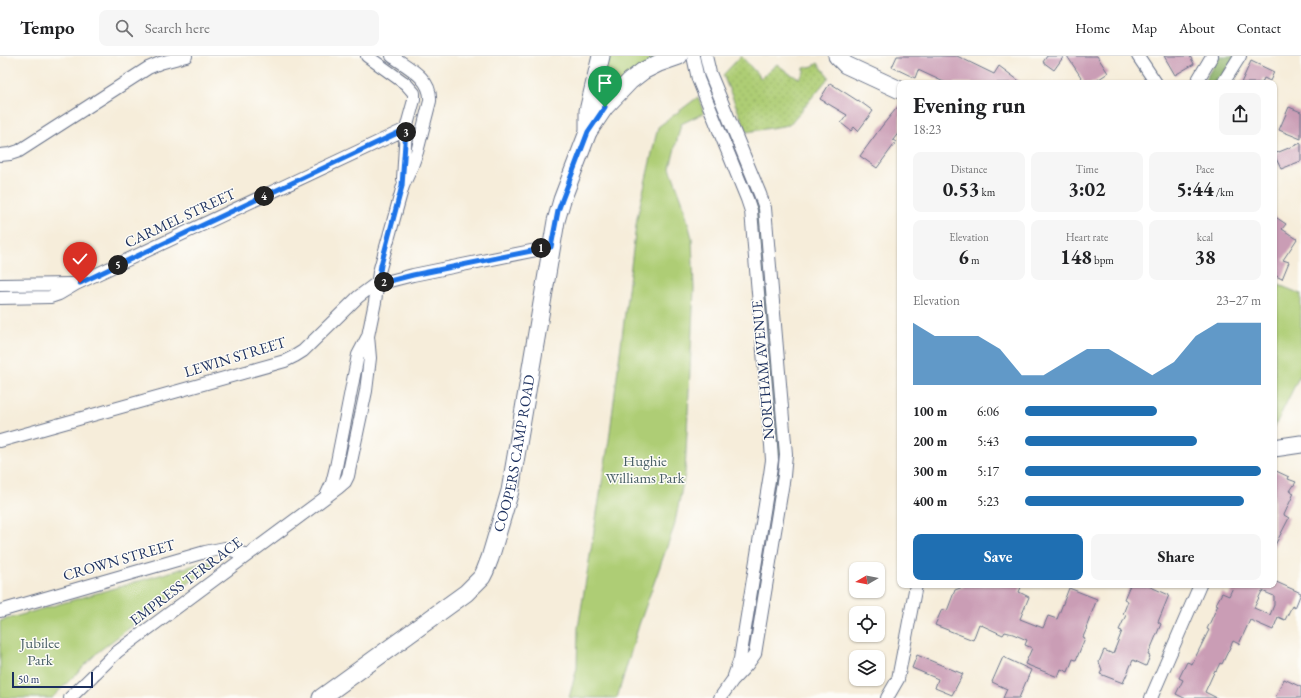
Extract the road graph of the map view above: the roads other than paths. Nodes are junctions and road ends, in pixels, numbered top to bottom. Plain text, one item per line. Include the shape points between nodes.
1 (186, 56) edge
2 (366, 56) edge
3 (392, 56) edge
4 (601, 56) edge
5 (679, 56) edge
6 (693, 56) edge
7 (706, 56) edge
8 (837, 56) edge
9 (1138, 56) edge
10 (1212, 56) edge
11 (1240, 56) edge
12 (1154, 80) edge
13 (1198, 80) edge
14 (1226, 80) edge
15 (897, 89) edge
16 (406, 129) junction
17 (588, 132) junction
18 (0, 155) edge
19 (402, 186) junction
20 (551, 247) junction
21 (76, 284) junction
22 (378, 284) junction
23 (0, 285) edge
24 (0, 298) edge
25 (0, 441) edge
26 (1301, 444) edge
27 (1277, 448) edge
28 (247, 555) junction
29 (915, 588) edge
30 (1199, 588) edge
31 (0, 611) edge
32 (732, 681) junction
33 (70, 698) edge
34 (321, 698) edge
35 (720, 698) edge
36 (887, 698) edge
37 (1151, 698) edge

1 - 18 street via 148,68 18,151
2 - 16 street, EMPRESS TERRACE via 406,84 414,93
3 - 19 street, EMPRESS TERRACE via 423,79 431,92 417,152
4 - 17 main road, COOPERS CAMP ROAD via 588,111
5 - 17 main road, COOPERS CAMP ROAD via 653,66 630,81 605,107
6 - 32 street, NORTHAM AVENUE via 698,80 751,211 772,455 740,659
7 - 32 street, NORTHAM AVENUE via 710,73 765,208 786,461 755,654
8 - 15 main road via 846,65
9 - 12 street
10 - 13 street
11 - 14 street
16 - 19 street, EMPRESS TERRACE
16 - 21 street, CARMEL STREET
17 - 20 main road, COOPERS CAMP ROAD via 558,211
19 - 22 street, EMPRESS TERRACE
20 - 22 street, LEWIN STREET
20 - 34 main road, COOPERS CAMP ROAD via 510,491 482,577 466,593
21 - 23 street, CARMEL STREET
21 - 24 street, CARMEL STREET via 50,297
22 - 25 street, LEWIN STREET via 361,294 312,344 290,359
22 - 28 street, EMPRESS TERRACE via 368,336 370,354 365,396 345,482
26 - 27 main road
28 - 31 street, CROWN STREET via 226,548 205,552
28 - 33 street, EMPRESS TERRACE via 117,652
29 - 36 street via 898,680
30 - 37 street
32 - 35 street, NORTHAM AVENUE

